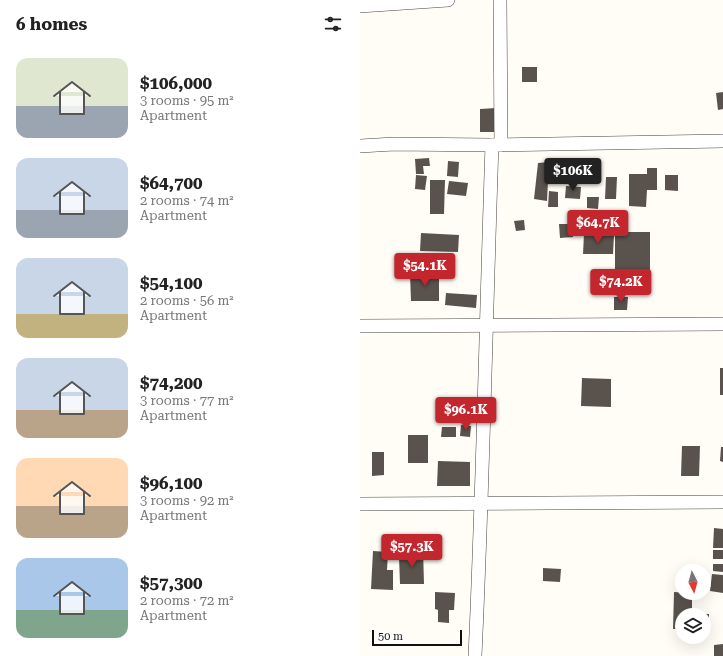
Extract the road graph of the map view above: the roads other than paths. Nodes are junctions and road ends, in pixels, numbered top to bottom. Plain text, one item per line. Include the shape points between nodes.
1 (448, 0) edge
2 (500, 0) edge
3 (360, 6) edge
4 (723, 141) edge
5 (497, 145) junction
6 (360, 146) edge
7 (723, 324) edge
8 (485, 325) junction
9 (360, 326) edge
10 (723, 502) edge
11 (482, 503) junction
12 (360, 504) edge
13 (475, 656) edge

1 - 3 street
2 - 5 street
4 - 5 street
5 - 6 street
5 - 8 street
7 - 8 street
8 - 9 street
8 - 11 street
10 - 11 street
11 - 12 street
11 - 13 street

